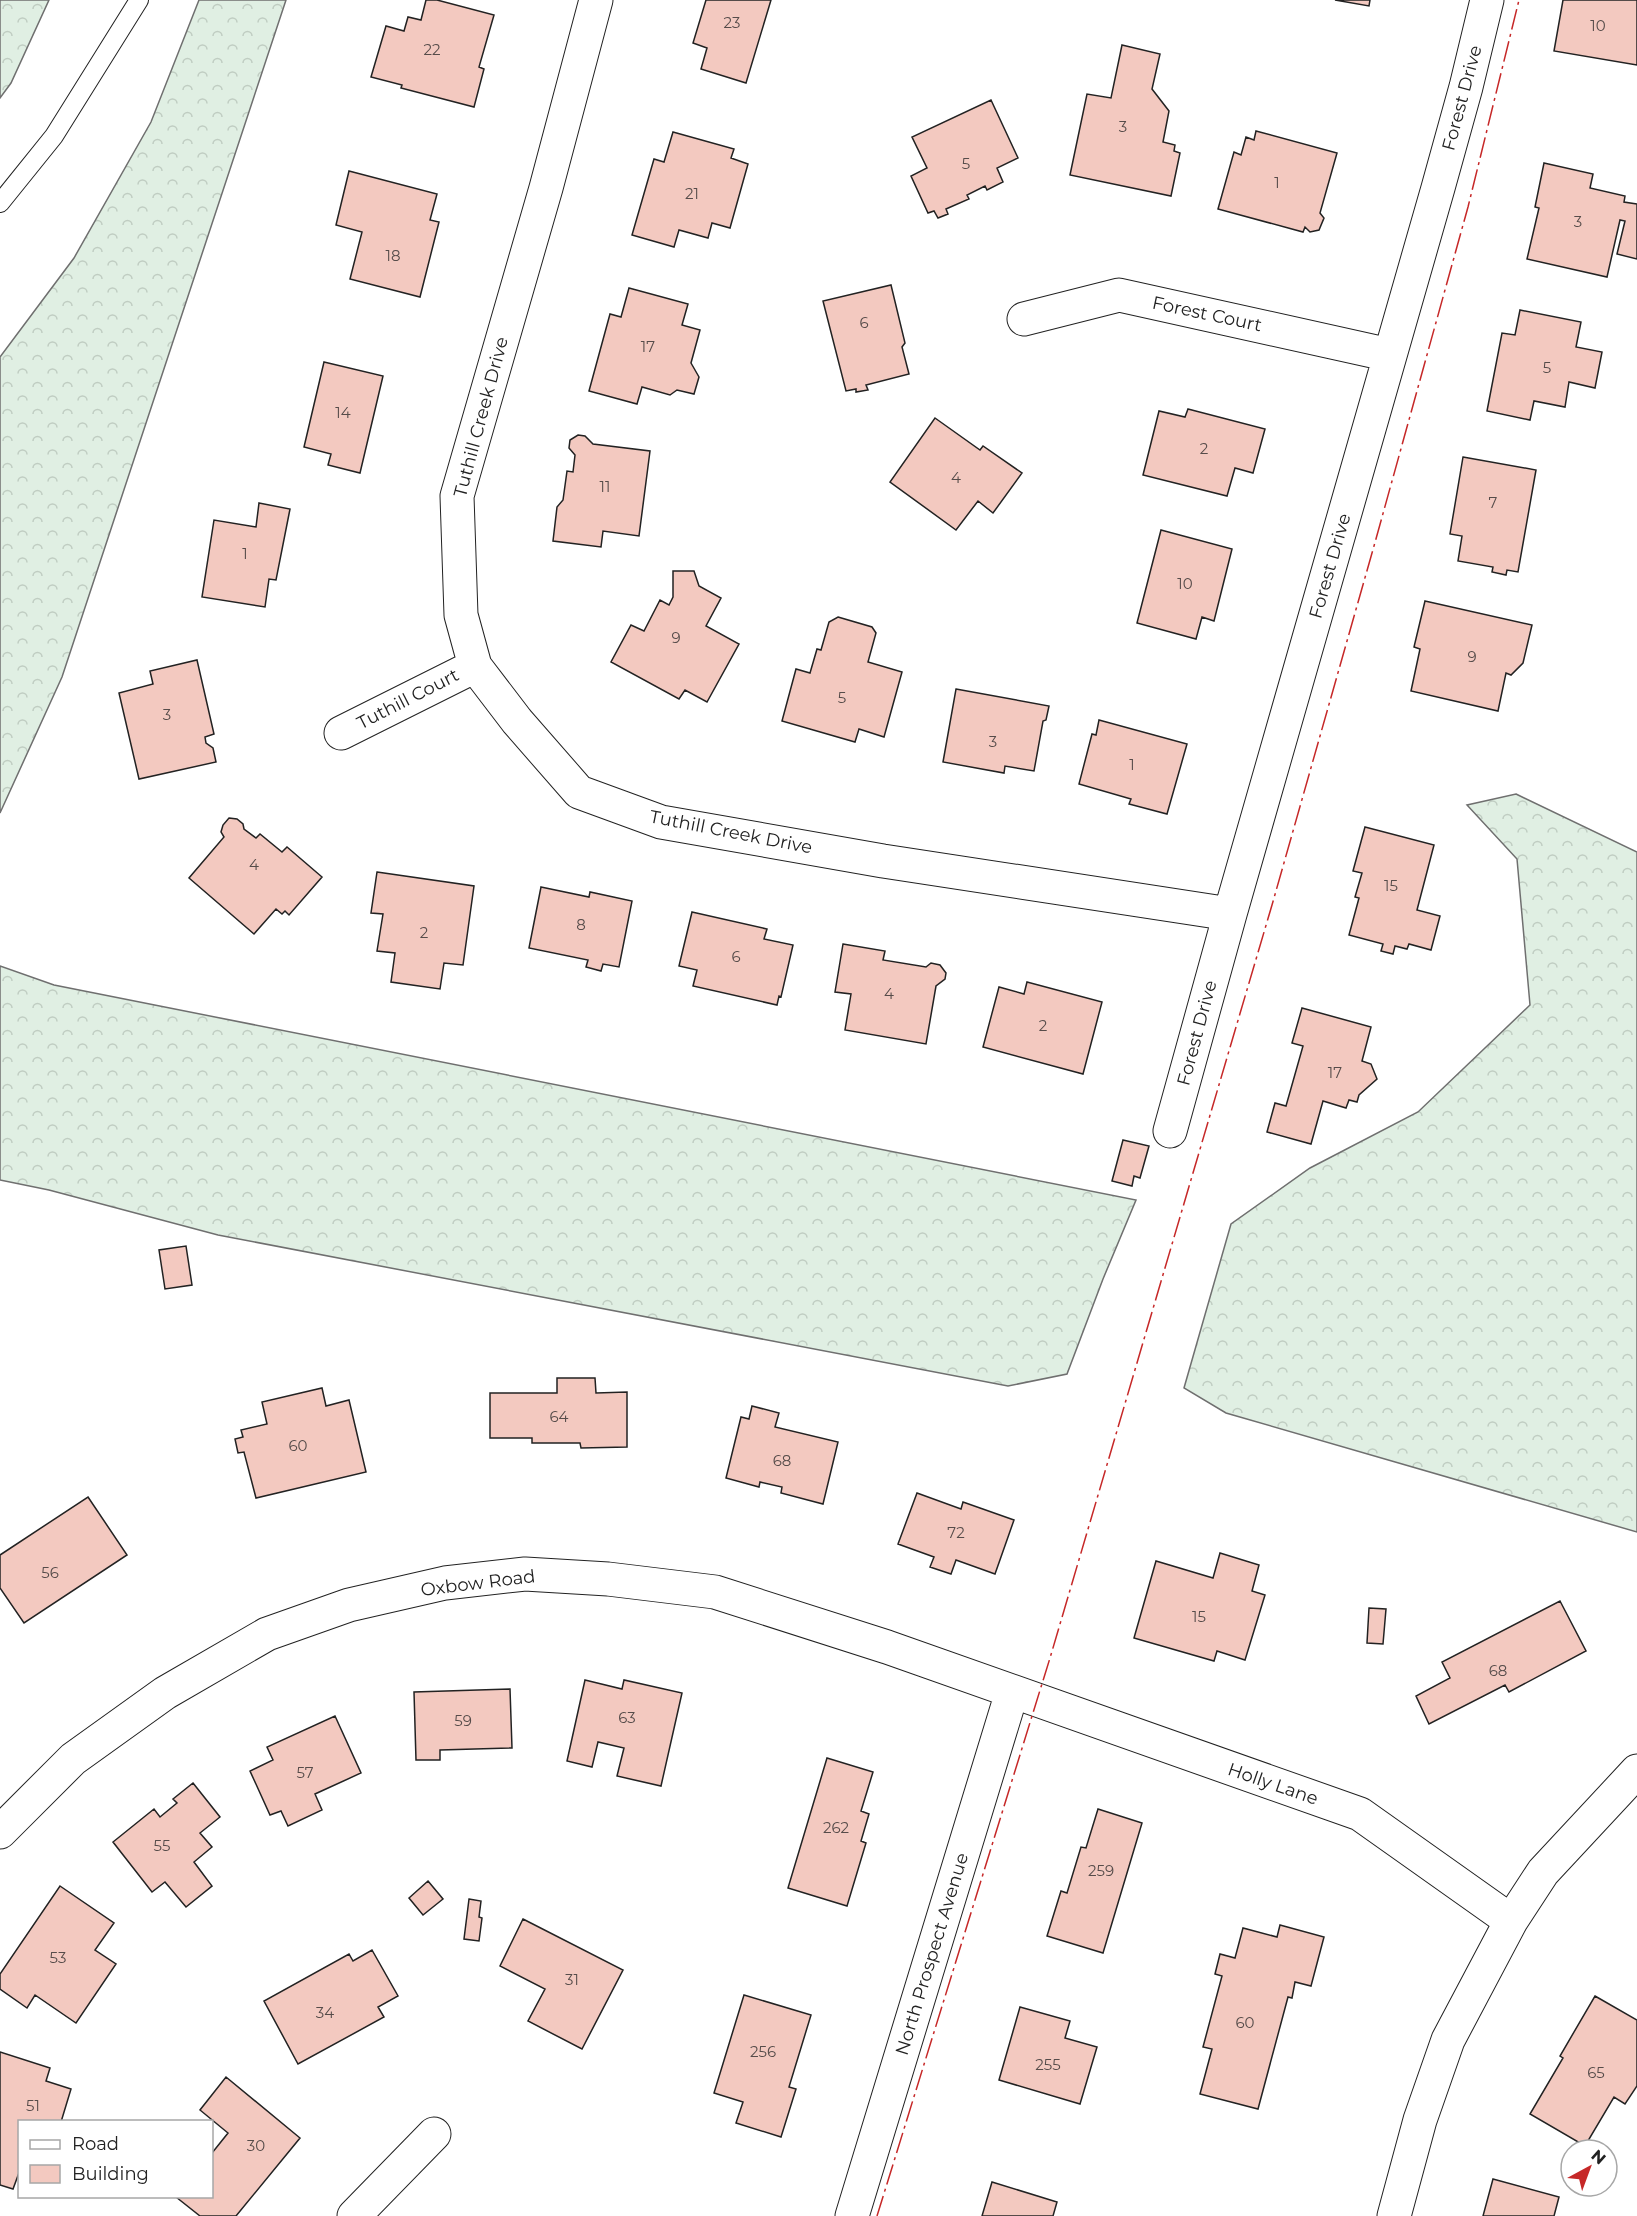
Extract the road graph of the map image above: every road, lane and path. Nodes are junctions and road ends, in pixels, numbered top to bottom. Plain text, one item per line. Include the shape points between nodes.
1 (139, 0) edge
2 (596, 0) edge
3 (1487, 0) edge
4 (0, 203) edge
5 (1024, 319) dead end
6 (1390, 355) junction
7 (475, 666) junction
8 (341, 733) dead end
9 (1230, 914) junction
10 (1170, 1131) dead end
11 (1012, 1692) junction
12 (1637, 1771) edge
13 (0, 1832) edge
14 (1511, 1921) junction
15 (434, 2134) dead end
16 (354, 2216) edge
17 (852, 2216) edge
18 (1394, 2216) edge

1 - 4 lane via 54,136
2 - 7 street, Tuthill Creek Drive via 456,496 461,615
3 - 6 street, Forest Drive
5 - 6 street, Forest Court via 1119,295
6 - 9 street, Forest Drive
7 - 8 street, Tuthill Court
7 - 9 street, Tuthill Creek Drive via 579,792 661,822 883,861
9 - 10 street, Forest Drive
11 - 13 street, Oxbow Road via 888,1647 715,1592 525,1574 446,1583 349,1605 267,1634 165,1693 73,1759
11 - 14 street, Holly Lane via 1360,1814
11 - 17 street, North Prospect Avenue
12 - 14 street via 1543,1872
14 - 18 street via 1448,2040 1420,2120
15 - 16 street

